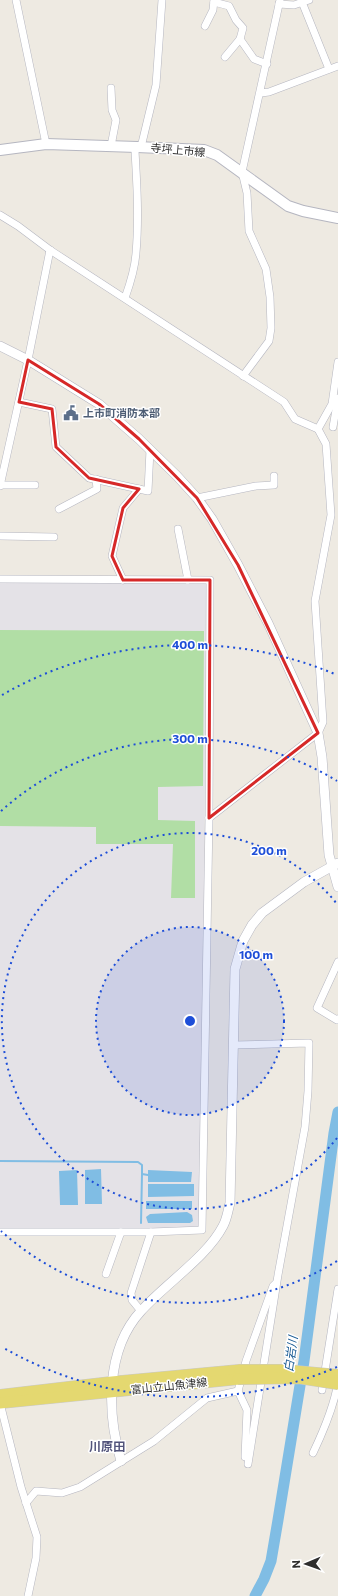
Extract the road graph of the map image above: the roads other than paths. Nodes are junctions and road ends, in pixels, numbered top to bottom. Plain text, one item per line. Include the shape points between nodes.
1 (16, 0) edge
2 (162, 0) edge
3 (214, 1) edge
4 (305, 1) edge
5 (280, 2) edge
6 (204, 26) dead end
7 (240, 39) junction
8 (225, 56) dead end
9 (267, 64) junction
10 (338, 66) edge
11 (329, 69) junction
12 (111, 88) dead end
13 (261, 93) junction
14 (46, 144) junction
15 (111, 146) junction
16 (137, 147) junction
17 (0, 150) edge
18 (242, 172) junction
19 (0, 215) edge
20 (338, 218) edge
21 (50, 250) junction
22 (125, 298) junction
23 (0, 346) edge
24 (28, 360) junction
25 (338, 362) edge
26 (243, 376) junction
27 (338, 399) edge
28 (19, 402) junction
29 (334, 427) dead end
30 (318, 428) junction
31 (150, 450) junction
32 (274, 476) dead end
33 (96, 479) junction
34 (35, 485) dead end
35 (0, 486) edge
36 (139, 489) junction
37 (197, 498) junction
38 (59, 508) dead end
39 (178, 529) dead end
40 (0, 536) edge
41 (54, 536) dead end
42 (0, 579) edge
43 (123, 580) junction
44 (188, 580) junction
45 (318, 733) junction
46 (209, 818) junction
47 (335, 865) edge
48 (338, 887) edge
49 (338, 962) edge
50 (338, 1019) edge
51 (234, 1045) junction
52 (0, 1232) edge
53 (121, 1232) junction
54 (151, 1232) junction
55 (106, 1274) dead end
56 (277, 1282) junction
57 (338, 1289) edge
58 (336, 1301) junction
59 (141, 1311) junction
60 (338, 1311) edge
61 (262, 1374) junction
62 (338, 1375) edge
63 (325, 1378) junction
64 (338, 1383) edge
65 (112, 1387) junction
66 (238, 1391) junction
67 (0, 1395) edge
68 (0, 1403) edge
69 (313, 1453) dead end
70 (121, 1461) junction
71 (26, 1503) junction
72 (28, 1596) edge

1 - 14 street
2 - 16 street via 156,85 142,143
3 - 6 street via 213,10
3 - 7 street via 229,6 243,28
4 - 5 street via 294,4
4 - 11 street
5 - 9 street
7 - 8 street
7 - 9 street via 254,58
9 - 13 street
10 - 11 street
11 - 13 street
12 - 15 street via 112,110 116,120
13 - 18 street
14 - 15 main road, 寺坪上市線
14 - 17 main road, 寺坪上市線
15 - 16 main road, 寺坪上市線
16 - 18 main road, 寺坪上市線 via 204,150 217,155
16 - 22 street via 136,254
18 - 20 main road, 寺坪上市線 via 295,209
18 - 26 street via 247,193 249,231 266,269 271,328 269,341
19 - 21 street
21 - 22 street
21 - 24 street
22 - 26 street
23 - 24 street
24 - 28 street
24 - 31 street via 99,404
25 - 30 street via 332,404
26 - 30 street via 284,402 295,419
27 - 29 street
28 - 33 street via 52,409 56,447 89,478
28 - 35 street
30 - 45 street via 326,444 331,515 315,601 323,722
31 - 36 street via 148,491
31 - 37 street
32 - 37 street via 274,485 256,486
33 - 36 street
33 - 38 street via 97,489
34 - 35 street
36 - 43 street via 122,508 112,556
37 - 45 street via 238,564
39 - 44 street
40 - 41 street
42 - 43 street
43 - 44 street
44 - 46 street via 210,580
45 - 46 street
45 - 47 street via 329,855
46 - 54 street via 202,1230
47 - 48 street
47 - 51 street via 304,882 262,913 243,940 235,969
49 - 50 street via 317,1008
51 - 56 street via 309,1043 304,1127
51 - 59 street via 232,1179 230,1203 224,1225 211,1245
52 - 53 street
53 - 54 street
53 - 55 street
54 - 59 street via 131,1293 132,1300
56 - 61 street
56 - 66 street via 273,1286 246,1361
57 - 58 street
58 - 60 street
58 - 63 street
59 - 65 street via 128,1327 121,1344
61 - 63 main road, 富山立山魚津線, bridge
61 - 65 main road, 富山立山魚津線, bridge
61 - 66 street via 248,1464 247,1410
62 - 63 main road, 富山立山魚津線, bridge
63 - 64 main road, 富山立山魚津線, bridge
64 - 69 street via 329,1418
65 - 67 main road, 富山立山魚津線
65 - 68 main road, 富山立山魚津線
65 - 70 street via 116,1443
66 - 70 street via 207,1398 154,1441
68 - 71 street
70 - 71 street via 80,1487 62,1493 36,1491
71 - 72 street via 37,1536 36,1558

